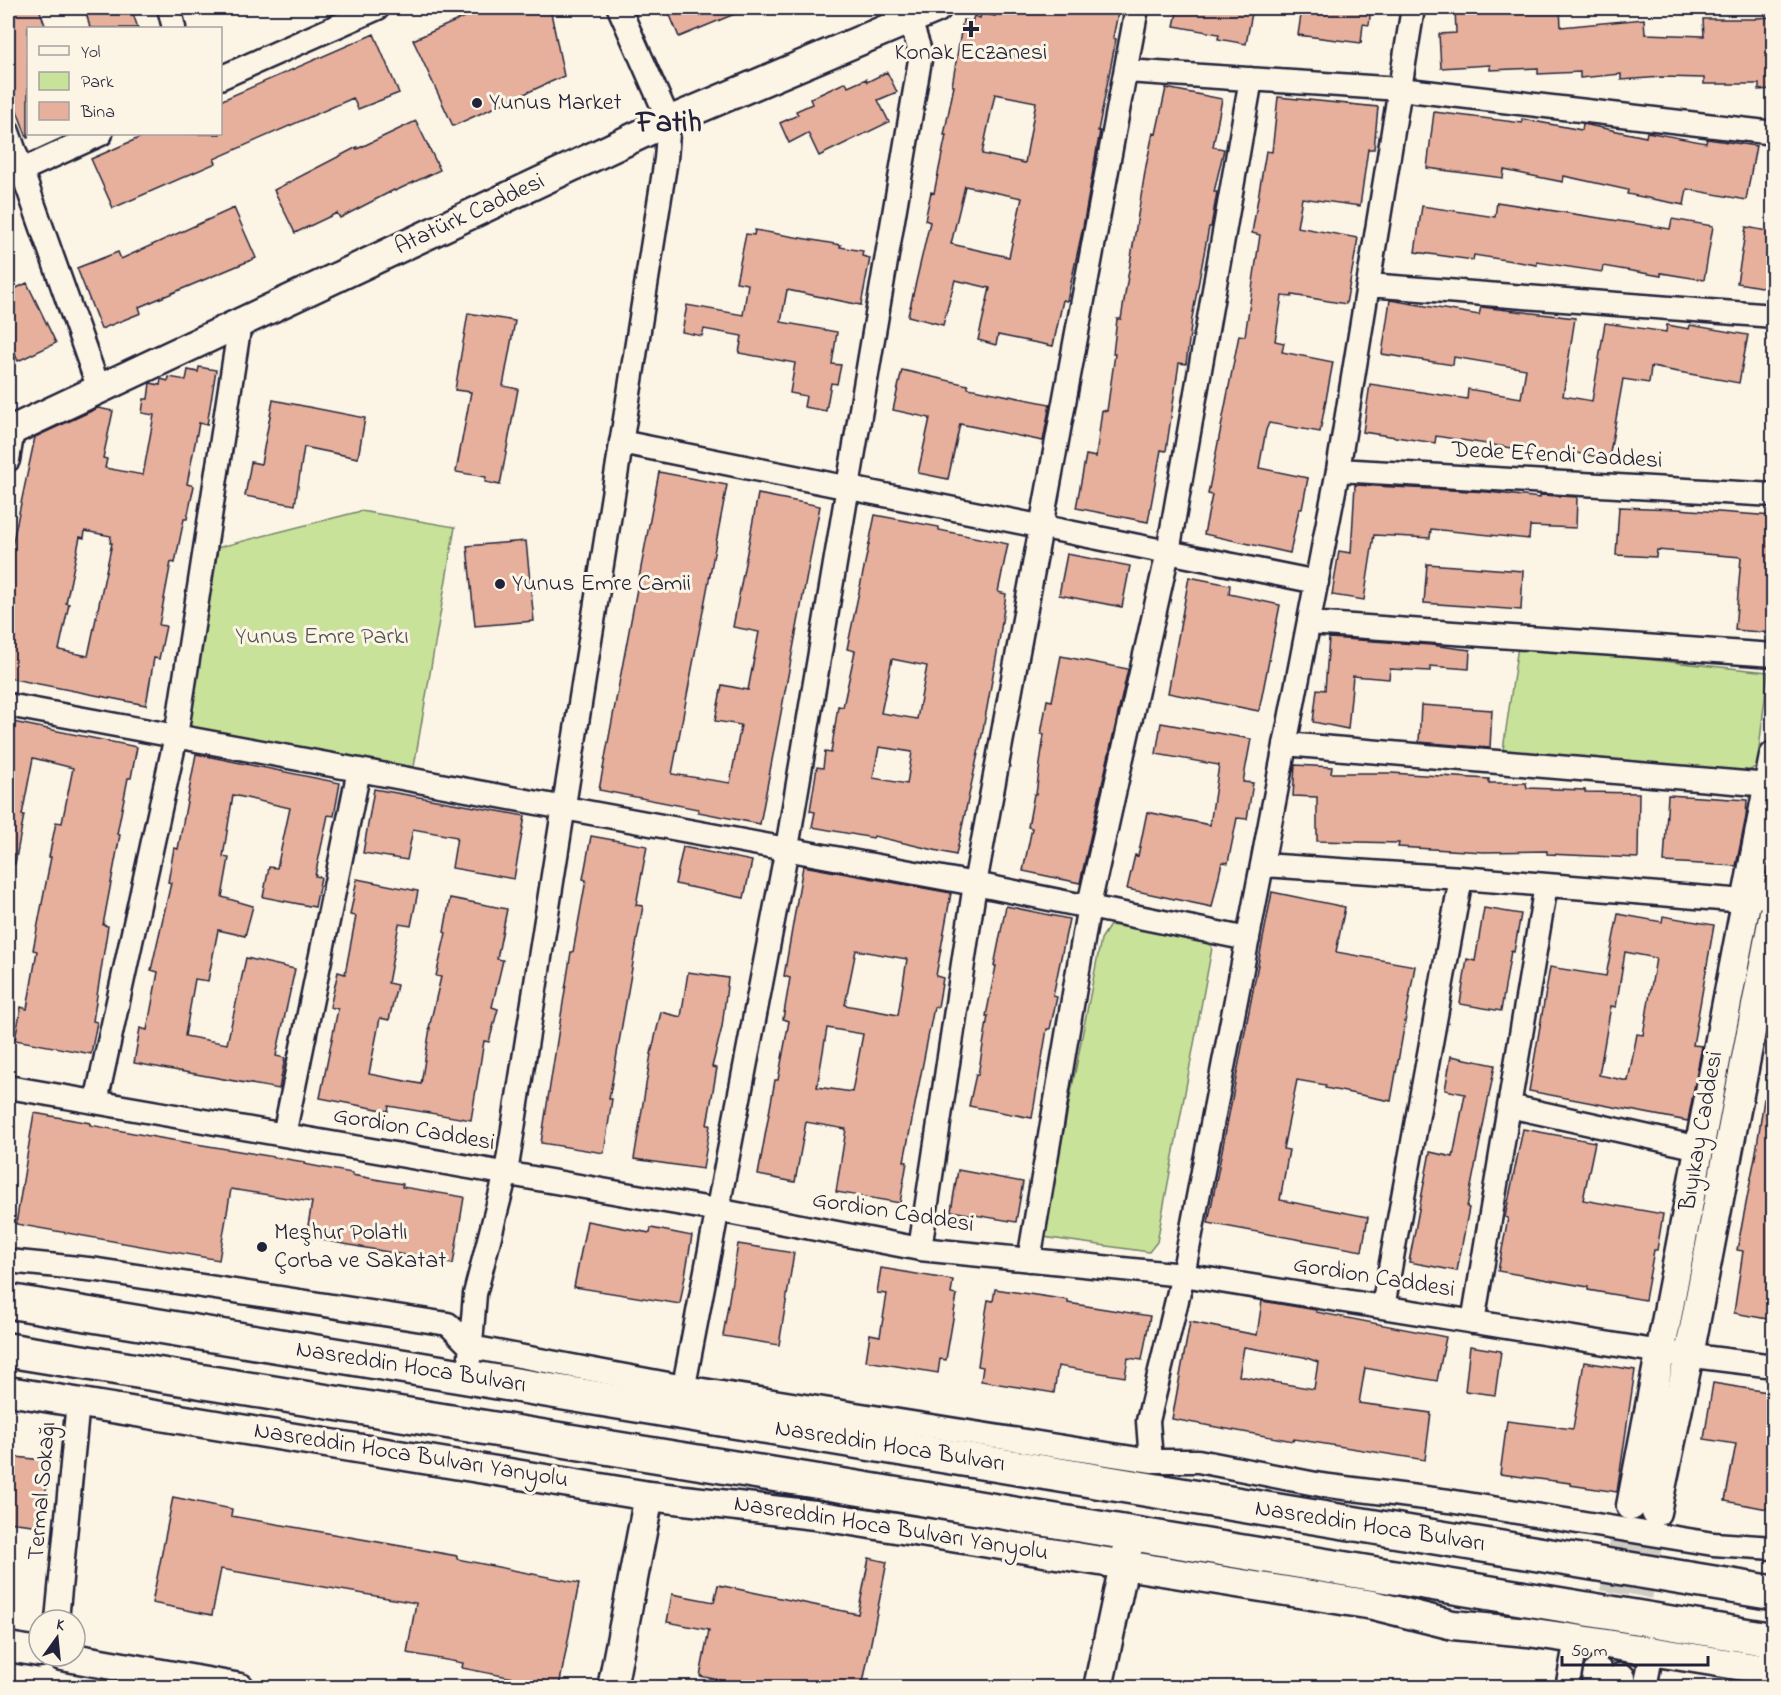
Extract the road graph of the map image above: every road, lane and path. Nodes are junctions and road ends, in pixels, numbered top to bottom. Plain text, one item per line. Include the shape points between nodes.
1 (169, 8) edge
2 (619, 8) edge
3 (937, 8) edge
4 (1137, 8) edge
5 (1413, 8) edge
6 (366, 10) edge
7 (907, 13) edge
8 (174, 27) edge
9 (1126, 71) junction
10 (222, 77) edge
11 (1251, 79) junction
12 (1400, 89) junction
13 (669, 122) junction
14 (8, 132) edge
15 (1773, 133) edge
16 (99, 135) edge
17 (14, 174) edge
18 (1368, 285) junction
19 (1773, 316) edge
20 (240, 323) junction
21 (99, 389) junction
22 (10, 431) edge
23 (621, 442) junction
24 (8, 460) edge
25 (1338, 470) junction
26 (847, 487) junction
27 (1773, 495) edge
28 (1041, 526) junction
29 (1168, 552) junction
30 (1317, 582) junction
31 (1309, 623) junction
32 (1773, 655) edge
33 (8, 705) edge
34 (176, 736) junction
35 (1285, 744) junction
36 (1773, 756) edge
37 (359, 770) junction
38 (1768, 784) junction
39 (564, 807) junction
40 (787, 848) junction
41 (1262, 865) junction
42 (1461, 878) junction
43 (975, 884) junction
44 (1546, 885) junction
45 (1773, 891) edge
46 (1745, 901) junction
47 (1089, 905) junction
48 (1773, 912) edge
49 (1248, 939) junction
50 (1764, 1012) edge
51 (8, 1087) edge
52 (96, 1102) junction
53 (1509, 1107) junction
54 (284, 1135) junction
55 (1699, 1148) junction
56 (506, 1173) junction
57 (717, 1210) junction
58 (920, 1249) junction
59 (1029, 1260) junction
60 (8, 1261) edge
61 (1183, 1275) junction
62 (8, 1301) edge
63 (1383, 1307) junction
64 (1473, 1322) junction
65 (8, 1350) edge
66 (1661, 1352) junction
67 (1689, 1355) junction
68 (469, 1362) junction
69 (1773, 1366) edge
70 (8, 1391) edge
71 (681, 1400) junction
72 (78, 1402) junction
73 (1151, 1461) junction
74 (649, 1496) junction
75 (1130, 1533) junction
76 (1773, 1548) edge
77 (1124, 1564) junction
78 (1773, 1593) edge
79 (58, 1608) edge
80 (1576, 1639) junction
81 (1773, 1640) edge
82 (8, 1647) edge
83 (27, 1650) edge
84 (1652, 1651) junction
85 (87, 1660) edge
86 (1773, 1671) edge
87 (1616, 1682) edge
88 (240, 1688) edge
89 (612, 1688) edge
90 (1098, 1688) edge
91 (1567, 1688) edge

1 - 8 street
2 - 13 street
3 - 7 street, Atatürk Caddesi
4 - 9 street
5 - 12 street
6 - 10 street
7 - 13 street, Atatürk Caddesi
7 - 26 street via 920,60
9 - 11 street
9 - 28 street
11 - 12 street
11 - 29 street
12 - 15 street
12 - 18 street
13 - 20 street, Atatürk Caddesi
13 - 23 street
14 - 17 street
16 - 17 street
17 - 21 street
18 - 19 street
18 - 25 street
20 - 21 street, Atatürk Caddesi
20 - 34 street
21 - 22 street, Atatürk Caddesi
22 - 24 street
23 - 26 street
23 - 39 street
25 - 27 street, Dede Efendi Caddesi
25 - 30 street
26 - 28 street
26 - 40 street
28 - 29 street
28 - 43 street
29 - 30 street
29 - 47 street
30 - 31 street
31 - 32 street
31 - 35 street
33 - 34 street
34 - 37 street
34 - 52 street
35 - 38 street
35 - 41 street
36 - 38 street, Bıyıkay Caddesi
37 - 39 street
37 - 54 street
38 - 46 street, Bıyıkay Caddesi
39 - 40 street
39 - 56 street
40 - 43 street
40 - 57 street
41 - 42 street
41 - 49 street
42 - 44 street
42 - 63 street
43 - 47 street
43 - 58 street
44 - 46 street
44 - 53 street
45 - 46 street
46 - 55 street, Bıyıkay Caddesi
47 - 49 street
47 - 59 street
48 - 50 street, Bıyıkay Caddesi
49 - 61 street
50 - 67 street, Bıyıkay Caddesi
51 - 52 street, Gordion Caddesi
52 - 54 street, Gordion Caddesi
53 - 55 street
53 - 64 street
54 - 56 street, Gordion Caddesi
55 - 66 street, Bıyıkay Caddesi
56 - 57 street, Gordion Caddesi
56 - 68 street via 475,1294
57 - 58 street, Gordion Caddesi
57 - 71 street
58 - 59 street, Gordion Caddesi
59 - 61 street, Gordion Caddesi
60 - 68 street via 98,1270 448,1324
61 - 63 street, Gordion Caddesi
61 - 73 street via 1148,1421
62 - 68 highway, Nasreddin Hoca Bulvarı
63 - 64 street, Gordion Caddesi
64 - 66 street, Gordion Caddesi
65 - 75 highway, Nasreddin Hoca Bulvarı
66 - 67 street, Gordion Caddesi
66 - 67 street, Bıyıkay Caddesi via 1643,1509
67 - 69 street, Gordion Caddesi
68 - 71 highway, Nasreddin Hoca Bulvarı
70 - 72 street, Nasreddin Hoca Bulvarı Yanyolu
71 - 73 street
71 - 78 highway, Nasreddin Hoca Bulvarı
72 - 74 street, Nasreddin Hoca Bulvarı Yanyolu
72 - 79 street, Termal Sokağı
73 - 76 street via 1198,1461 1321,1485 1449,1501 1713,1544
74 - 77 street, Nasreddin Hoca Bulvarı Yanyolu via 815,1515
74 - 89 street
75 - 77 street
75 - 81 highway, Nasreddin Hoca Bulvarı
77 - 80 street, Nasreddin Hoca Bulvarı Yanyolu via 1373,1605 1453,1625
77 - 90 street
80 - 84 street, Nasreddin Hoca Bulvarı Yanyolu
80 - 91 street
82 - 83 street
84 - 86 street, Nasreddin Hoca Bulvarı Yanyolu
84 - 87 street
85 - 88 street

